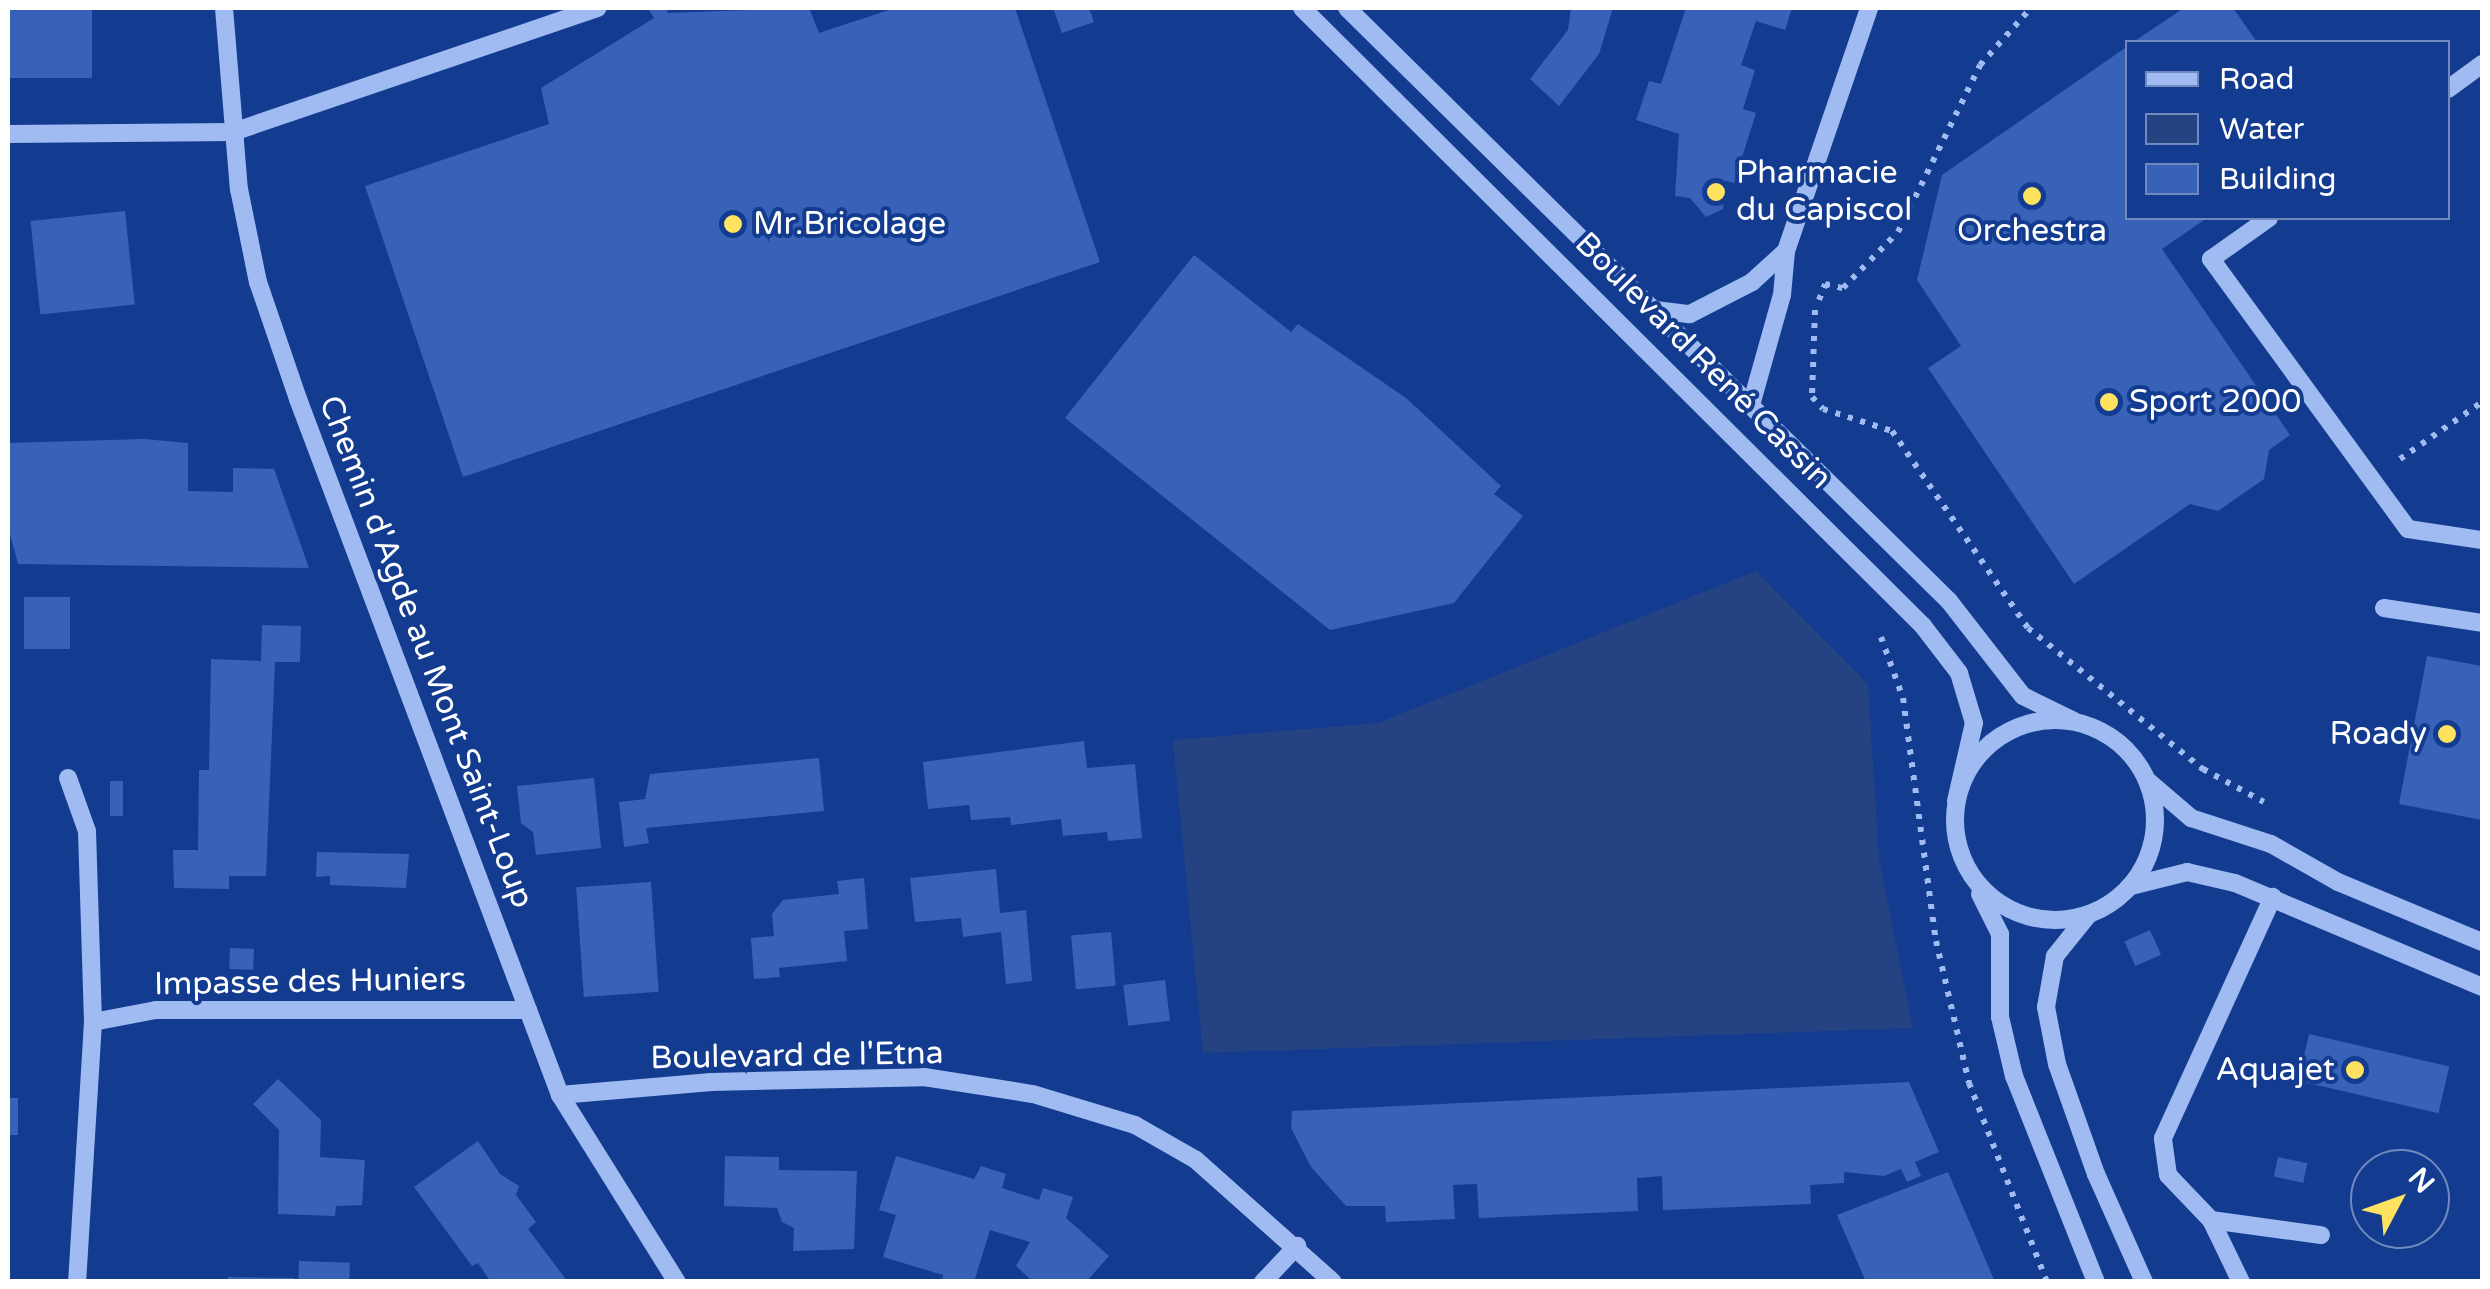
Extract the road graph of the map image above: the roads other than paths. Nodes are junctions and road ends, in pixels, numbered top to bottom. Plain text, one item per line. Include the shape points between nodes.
1 (224, 8) edge
2 (598, 8) edge
3 (1302, 8) edge
4 (1347, 8) edge
5 (1869, 8) edge
6 (2482, 64) edge
7 (2450, 88) edge
8 (233, 132) junction
9 (8, 134) edge
10 (2266, 220) edge
11 (1786, 251) junction
12 (1654, 310) junction
13 (1751, 405) junction
14 (2482, 540) edge
15 (2384, 608) dead end
16 (2482, 623) edge
17 (2074, 721) junction
18 (68, 778) dead end
19 (2146, 779) junction
20 (1956, 800) junction
21 (1960, 853) junction
22 (2131, 886) junction
23 (2273, 897) junction
24 (2088, 915) junction
25 (2482, 942) edge
26 (2482, 987) edge
27 (528, 1010) junction
28 (93, 1022) junction
29 (560, 1095) junction
30 (2212, 1220) junction
31 (2321, 1234) dead end
32 (1297, 1246) junction
33 (78, 1282) edge
34 (677, 1282) edge
35 (1263, 1282) edge
36 (1333, 1282) edge
37 (2096, 1282) edge
38 (2144, 1282) edge
39 (2242, 1282) edge

1 - 8 street, Chemin d'Agde au Mont Saint-Loup
2 - 8 street
3 - 20 street, Boulevard René Cassin via 1923,626 1960,673 1974,723
4 - 12 street, Boulevard René Cassin
5 - 11 street
6 - 7 street
8 - 9 street
8 - 27 street, Chemin d'Agde au Mont Saint-Loup via 258,282
10 - 14 street via 2211,259 2408,529
11 - 12 street via 1752,282 1690,314
11 - 13 street via 1782,295
12 - 13 street, Boulevard René Cassin
13 - 17 street, Boulevard René Cassin via 1949,601 2023,696
15 - 16 street
17 - 19 street via 2129,752
17 - 20 street via 2042,720 2012,729 1966,772
18 - 28 street via 87,831
19 - 22 street via 2155,834
19 - 25 street via 2191,818 2271,844 2338,882
20 - 21 street
21 - 24 street via 1975,880 2012,910 2057,921
21 - 37 street via 2000,934 2000,1017 2014,1076
22 - 23 street via 2187,872
22 - 24 street
23 - 26 street
23 - 30 street via 2163,1138 2168,1175
24 - 38 street via 2055,956 2046,1007 2057,1064 2089,1156
27 - 28 street, Impasse des Huniers via 156,1010
27 - 29 street, Chemin d'Agde au Mont Saint-Loup
28 - 33 street
29 - 32 street, Boulevard de l'Etna via 924,1077 1034,1094 1135,1124 1181,1151
29 - 34 street, Chemin d'Agde au Mont Saint-Loup
30 - 31 street
30 - 39 street
32 - 35 street
32 - 36 street, Boulevard de l'Etna

